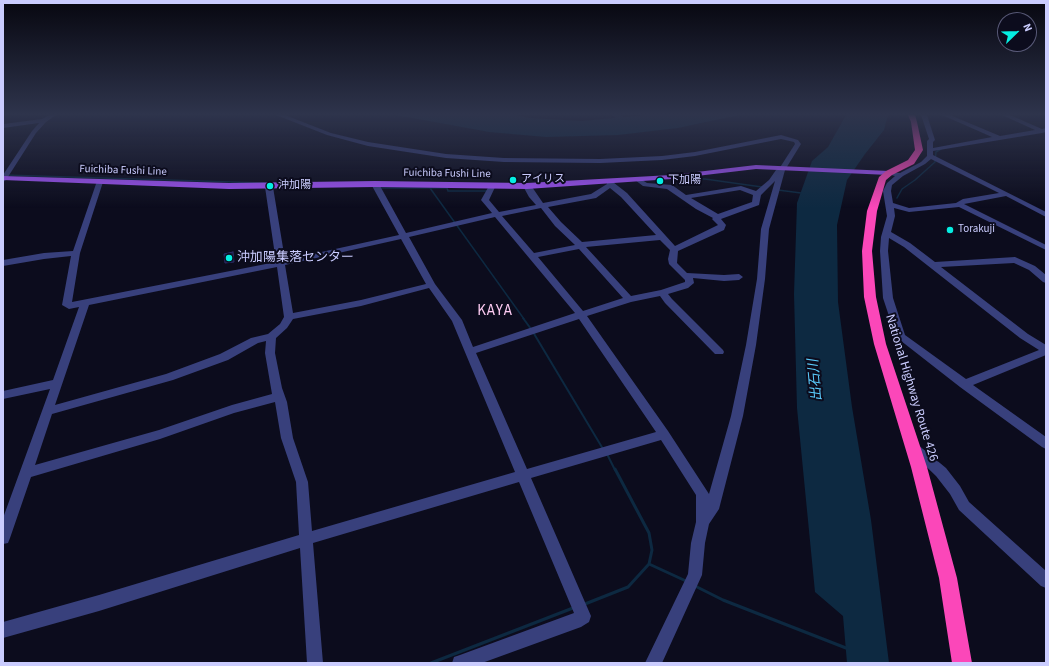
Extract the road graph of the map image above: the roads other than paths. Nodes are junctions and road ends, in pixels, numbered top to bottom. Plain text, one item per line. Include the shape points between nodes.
1 (25, 146) edge
2 (382, 146) edge
3 (737, 146) edge
4 (797, 146) edge
5 (918, 146) edge
6 (930, 146) edge
7 (962, 146) edge
8 (930, 153) junction
9 (785, 168) junction
10 (895, 174) junction
11 (3, 179) edge
12 (638, 179) junction
13 (99, 182) junction
14 (610, 183) junction
15 (375, 184) junction
16 (492, 185) junction
17 (269, 186) junction
18 (527, 186) junction
19 (757, 194) junction
20 (1007, 194) junction
21 (685, 197) junction
22 (890, 204) junction
23 (960, 205) junction
24 (542, 206) junction
25 (910, 210) junction
26 (497, 215) junction
27 (1046, 215) edge
28 (891, 216) junction
29 (718, 218) junction
30 (922, 218) dead end
31 (887, 233) junction
32 (404, 236) junction
33 (662, 237) junction
34 (581, 246) junction
35 (1046, 248) edge
36 (674, 250) junction
37 (76, 253) junction
38 (532, 256) junction
39 (3, 263) edge
40 (280, 264) junction
41 (933, 265) junction
42 (1032, 268) junction
43 (1046, 270) edge
44 (685, 275) junction
45 (739, 277) dead end
46 (1046, 280) edge
47 (431, 285) junction
48 (663, 293) junction
49 (629, 299) junction
50 (85, 303) junction
51 (581, 314) junction
52 (289, 317) junction
53 (271, 337) junction
54 (1046, 350) edge
55 (471, 351) junction
56 (719, 352) dead end
57 (57, 383) junction
58 (964, 384) junction
59 (3, 395) edge
60 (278, 397) junction
61 (48, 411) junction
62 (664, 434) junction
63 (1046, 444) edge
64 (913, 447) junction
65 (26, 473) junction
66 (524, 475) junction
67 (703, 522) junction
68 (3, 538) edge
69 (306, 539) junction
70 (1046, 581) edge
71 (3, 630) edge
72 (963, 662) edge
73 (316, 663) edge
74 (460, 663) edge
75 (653, 663) edge

1 - 11 street
2 - 3 street via 446,156 504,160 600,161 662,158
4 - 9 street
5 - 10 highway via 919,150 911,162
6 - 8 street
7 - 8 street
8 - 10 street via 923,163
8 - 20 street
9 - 10 main road, Fuichiba Fushi Line
9 - 12 main road, Fuichiba Fushi Line via 746,168
9 - 19 street via 778,171 772,181
9 - 67 street via 765,229 761,279 737,418 712,509
10 - 22 street via 887,191
10 - 64 highway, National Highway Route 426 via 882,179 872,211 867,251 868,281 880,344
11 - 13 main road, Fuichiba Fushi Line
12 - 14 main road, Fuichiba Fushi Line
12 - 21 street via 645,185 669,187
13 - 17 main road, Fuichiba Fushi Line
13 - 37 street
14 - 18 main road, Fuichiba Fushi Line
14 - 24 street via 593,196
14 - 33 street
15 - 16 main road, Fuichiba Fushi Line
15 - 17 main road, Fuichiba Fushi Line
15 - 32 street
16 - 18 main road, Fuichiba Fushi Line
16 - 26 street via 485,200
17 - 40 street
18 - 24 street
19 - 21 street via 741,188
19 - 29 street via 756,203
20 - 23 street via 963,202
20 - 27 street
21 - 29 street
22 - 25 street
22 - 28 street
23 - 25 street
23 - 35 street
24 - 26 street
24 - 34 street
25 - 28 street
25 - 30 street
26 - 32 street
26 - 38 street
28 - 31 street
29 - 36 street via 716,219 722,228
31 - 41 street
31 - 58 street via 884,251 888,298 901,337
32 - 40 street
32 - 47 street
33 - 34 street
33 - 36 street
34 - 38 street
34 - 49 street
36 - 44 street via 674,264
37 - 39 street
37 - 50 street via 67,305
38 - 51 street
40 - 50 street
40 - 52 street
41 - 42 street via 1015,260
41 - 54 street via 1024,336
42 - 43 street
42 - 46 street
44 - 45 street
44 - 48 street via 689,283
47 - 52 street via 361,303
47 - 55 street via 457,320
48 - 49 street
48 - 56 street
49 - 51 street
50 - 57 street
51 - 55 street
51 - 62 street
52 - 53 street via 284,326
53 - 60 street via 270,353
53 - 61 street via 255,340 224,357 169,377
54 - 58 street
55 - 66 street
57 - 59 street
57 - 61 street
58 - 63 street
60 - 65 street
60 - 69 street via 287,438 302,482
61 - 65 street
62 - 66 street
62 - 67 street via 703,494
64 - 70 street via 941,472 964,506
64 - 72 highway, National Highway Route 426 via 948,578
65 - 68 street
66 - 69 street
66 - 74 street via 583,616
67 - 75 street via 695,575
69 - 71 street
69 - 73 street

